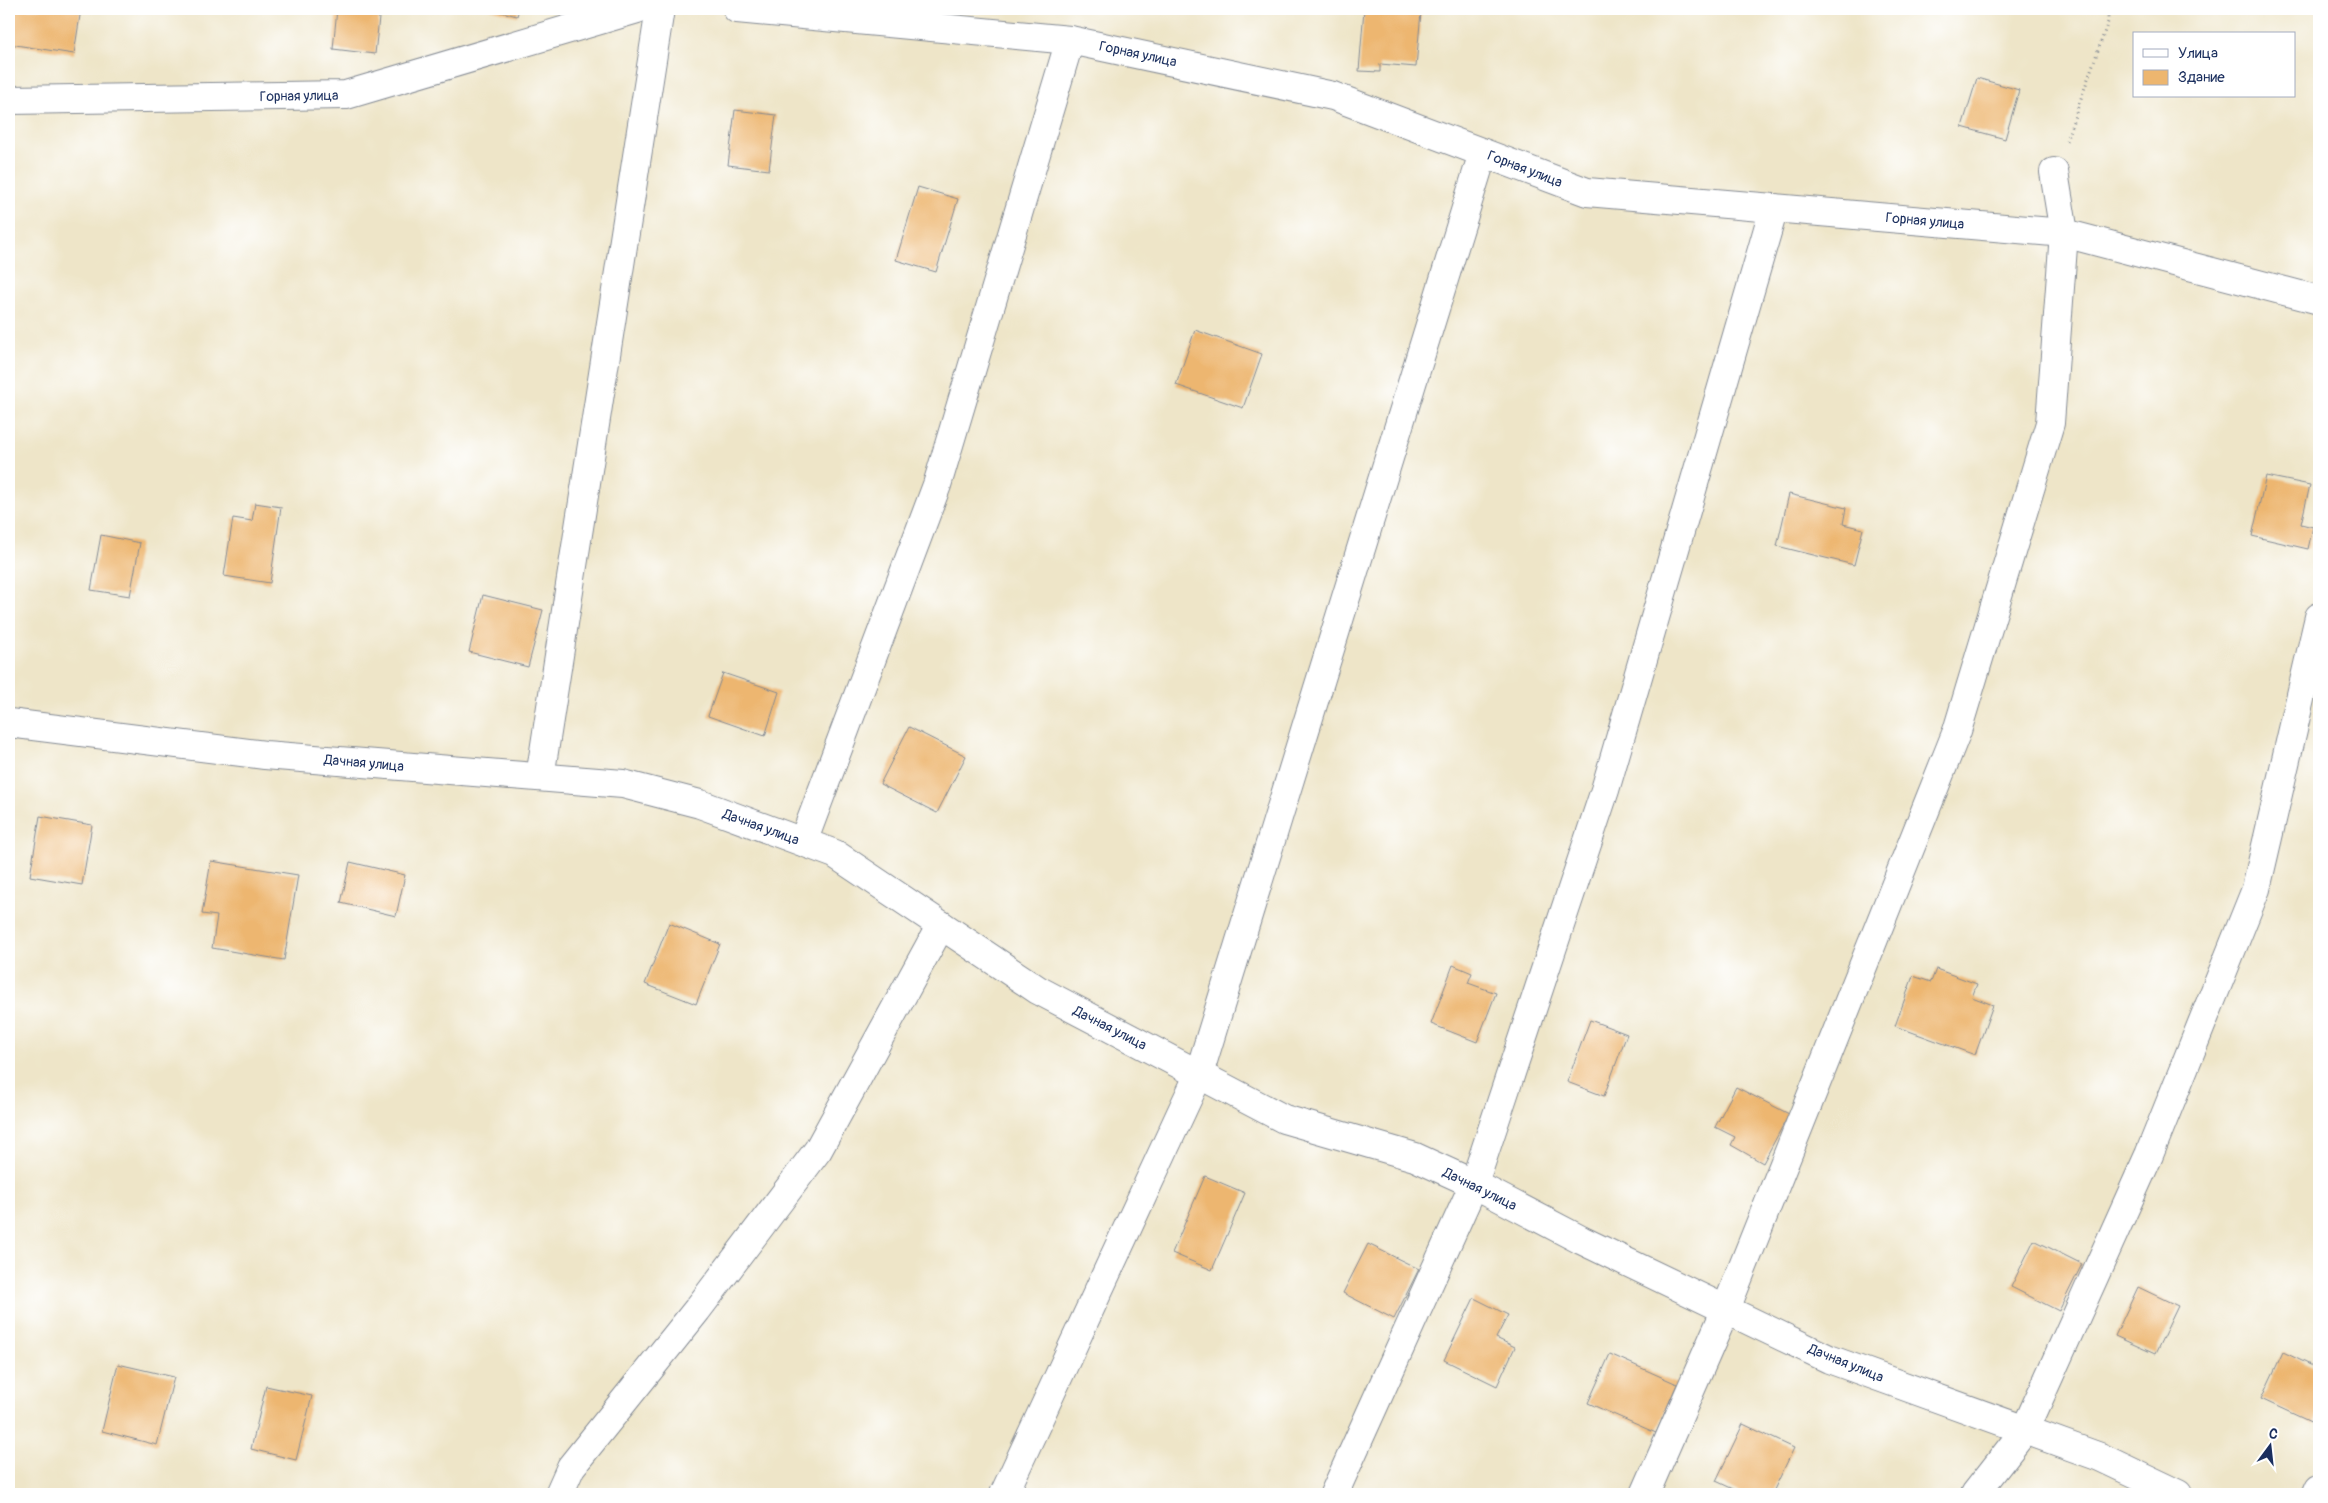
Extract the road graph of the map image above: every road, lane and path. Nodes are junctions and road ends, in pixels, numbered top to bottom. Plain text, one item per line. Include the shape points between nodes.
1 (638, 9) edge
2 (660, 9) edge
3 (737, 9) edge
4 (2108, 9) edge
5 (1070, 40) junction
6 (9, 100) edge
7 (1483, 153) junction
8 (2054, 172) joint
9 (1774, 208) junction
10 (2064, 233) junction
11 (2319, 300) edge
12 (2319, 617) edge
13 (9, 723) edge
14 (540, 777) junction
15 (803, 842) junction
16 (941, 925) junction
17 (1199, 1074) junction
18 (1474, 1184) junction
19 (1726, 1309) junction
20 (2025, 1430) junction
21 (2319, 1487) edge
22 (559, 1494) edge
23 (1004, 1494) edge
24 (1334, 1494) edge
25 (1645, 1494) edge
26 (1975, 1494) edge
27 (2178, 1494) edge
28 (2316, 1494) edge

1 - 6 street, Горная улица via 346,95
2 - 14 street
3 - 5 street, Горная улица
4 - 8 path via 2108,22
5 - 7 street, Горная улица via 1333,96
5 - 15 street via 937,484
7 - 9 street, Горная улица via 1587,192
7 - 17 street
8 - 10 street
9 - 10 street, Горная улица
9 - 18 street via 1605,790
10 - 11 street, Горная улица
10 - 19 street via 2050,423 1957,731
12 - 20 street via 2256,889 2149,1155
13 - 14 street, Дачная улица via 265,755
14 - 15 street, Дачная улица via 623,784 700,804
15 - 16 street, Дачная улица via 835,854
16 - 17 street, Дачная улица via 1038,990
16 - 22 street via 818,1150 697,1310 571,1467
17 - 18 street, Дачная улица via 1284,1119 1415,1157
17 - 23 street
18 - 19 street, Дачная улица via 1581,1240
18 - 24 street
19 - 20 street, Дачная улица via 1829,1359
19 - 25 street
20 - 26 street
20 - 27 street, Дачная улица via 2100,1458
21 - 28 street

